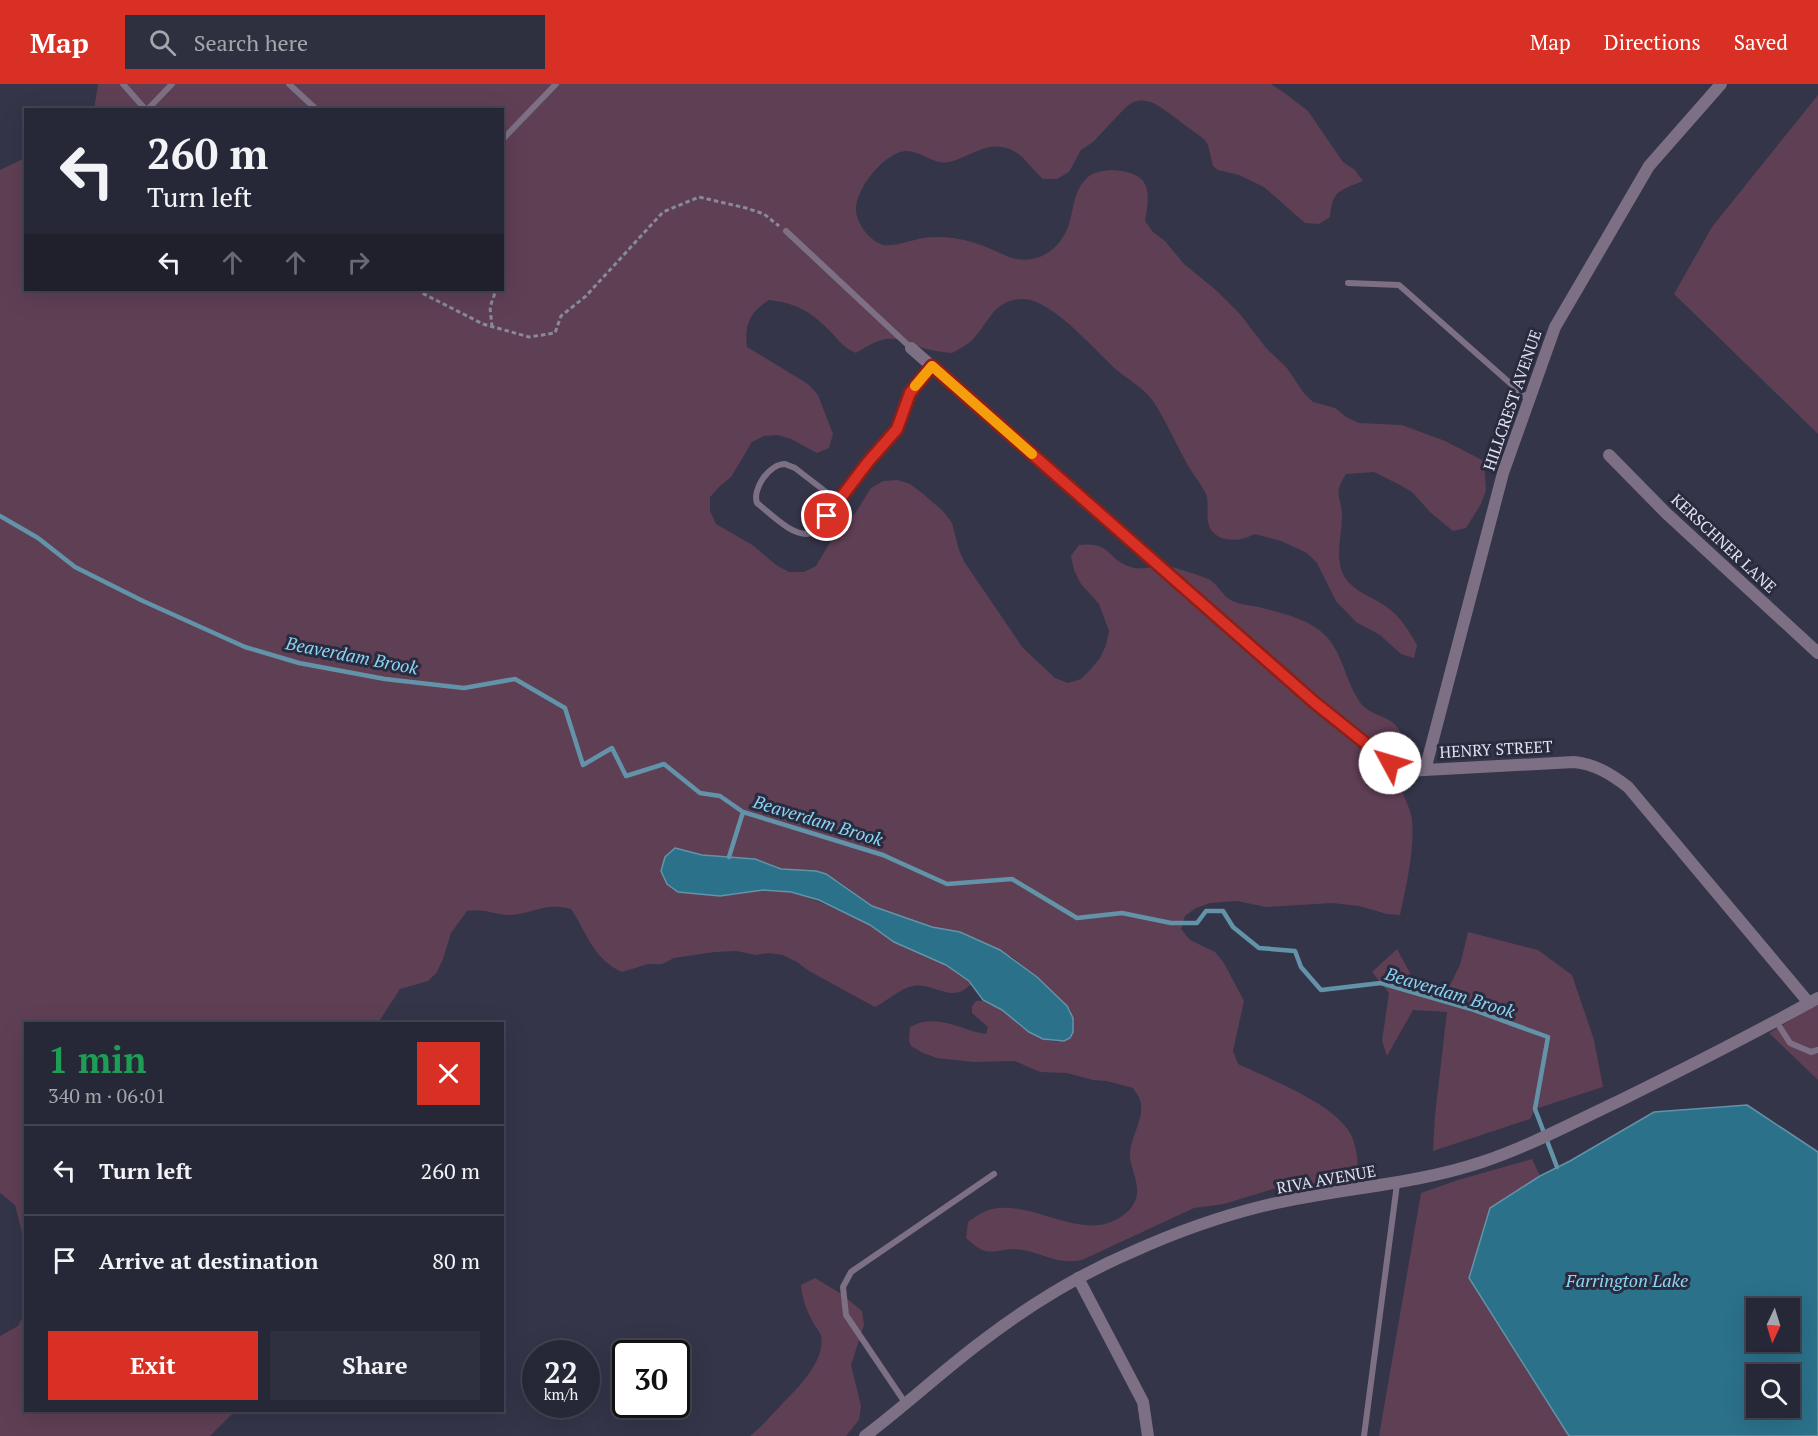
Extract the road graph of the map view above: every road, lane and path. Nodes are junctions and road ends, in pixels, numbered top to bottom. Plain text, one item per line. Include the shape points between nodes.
1 (123, 84) edge
2 (172, 84) edge
3 (289, 84) edge
4 (556, 84) edge
5 (1721, 84) edge
6 (144, 108) edge
7 (148, 108) edge
8 (315, 108) edge
9 (504, 138) edge
10 (786, 231) joint
11 (1348, 283) dead end
12 (418, 291) edge
13 (496, 291) edge
14 (492, 327) junction
15 (911, 348) joint
16 (932, 366) junction
17 (1529, 400) junction
18 (1609, 455) dead end
19 (839, 502) junction
20 (1818, 653) edge
21 (1425, 771) junction
22 (1813, 1001) edge
23 (1776, 1021) junction
24 (1818, 1050) edge
25 (994, 1174) dead end
26 (1397, 1184) junction
27 (1078, 1278) junction
28 (906, 1404) junction
29 (865, 1436) edge
30 (1148, 1436) edge
31 (1364, 1436) edge

1 - 6 lane
2 - 7 lane
3 - 8 lane
4 - 9 lane
5 - 17 street, HILLCREST AVENUE via 1649,166 1555,327
10 - 14 path via 764,214 699,197 663,212 586,296 561,316 555,333 529,337
10 - 15 lane
11 - 17 lane via 1399,285
12 - 14 path
13 - 14 path via 490,306
15 - 16 street, HENRY STREET
16 - 19 lane via 910,393 897,429
16 - 21 street, HENRY STREET via 1323,709 1390,763 1406,771
17 - 21 street, HILLCREST AVENUE via 1503,473
18 - 20 street, KERSCHNER LANE
19 - 19 lane via 816,531 801,535 757,503 755,495 769,472 786,464
21 - 22 street, HENRY STREET via 1574,762 1615,776
22 - 23 street, RIVA AVENUE
23 - 24 lane via 1790,1043 1811,1053
23 - 26 street, RIVA AVENUE via 1555,1132 1484,1162
25 - 28 lane via 851,1272 843,1287 846,1315
26 - 27 street, RIVA AVENUE via 1252,1209 1195,1226
26 - 31 lane
27 - 28 street, RIVA AVENUE via 979,1343
27 - 30 street via 1143,1402
28 - 29 street, RIVA AVENUE

